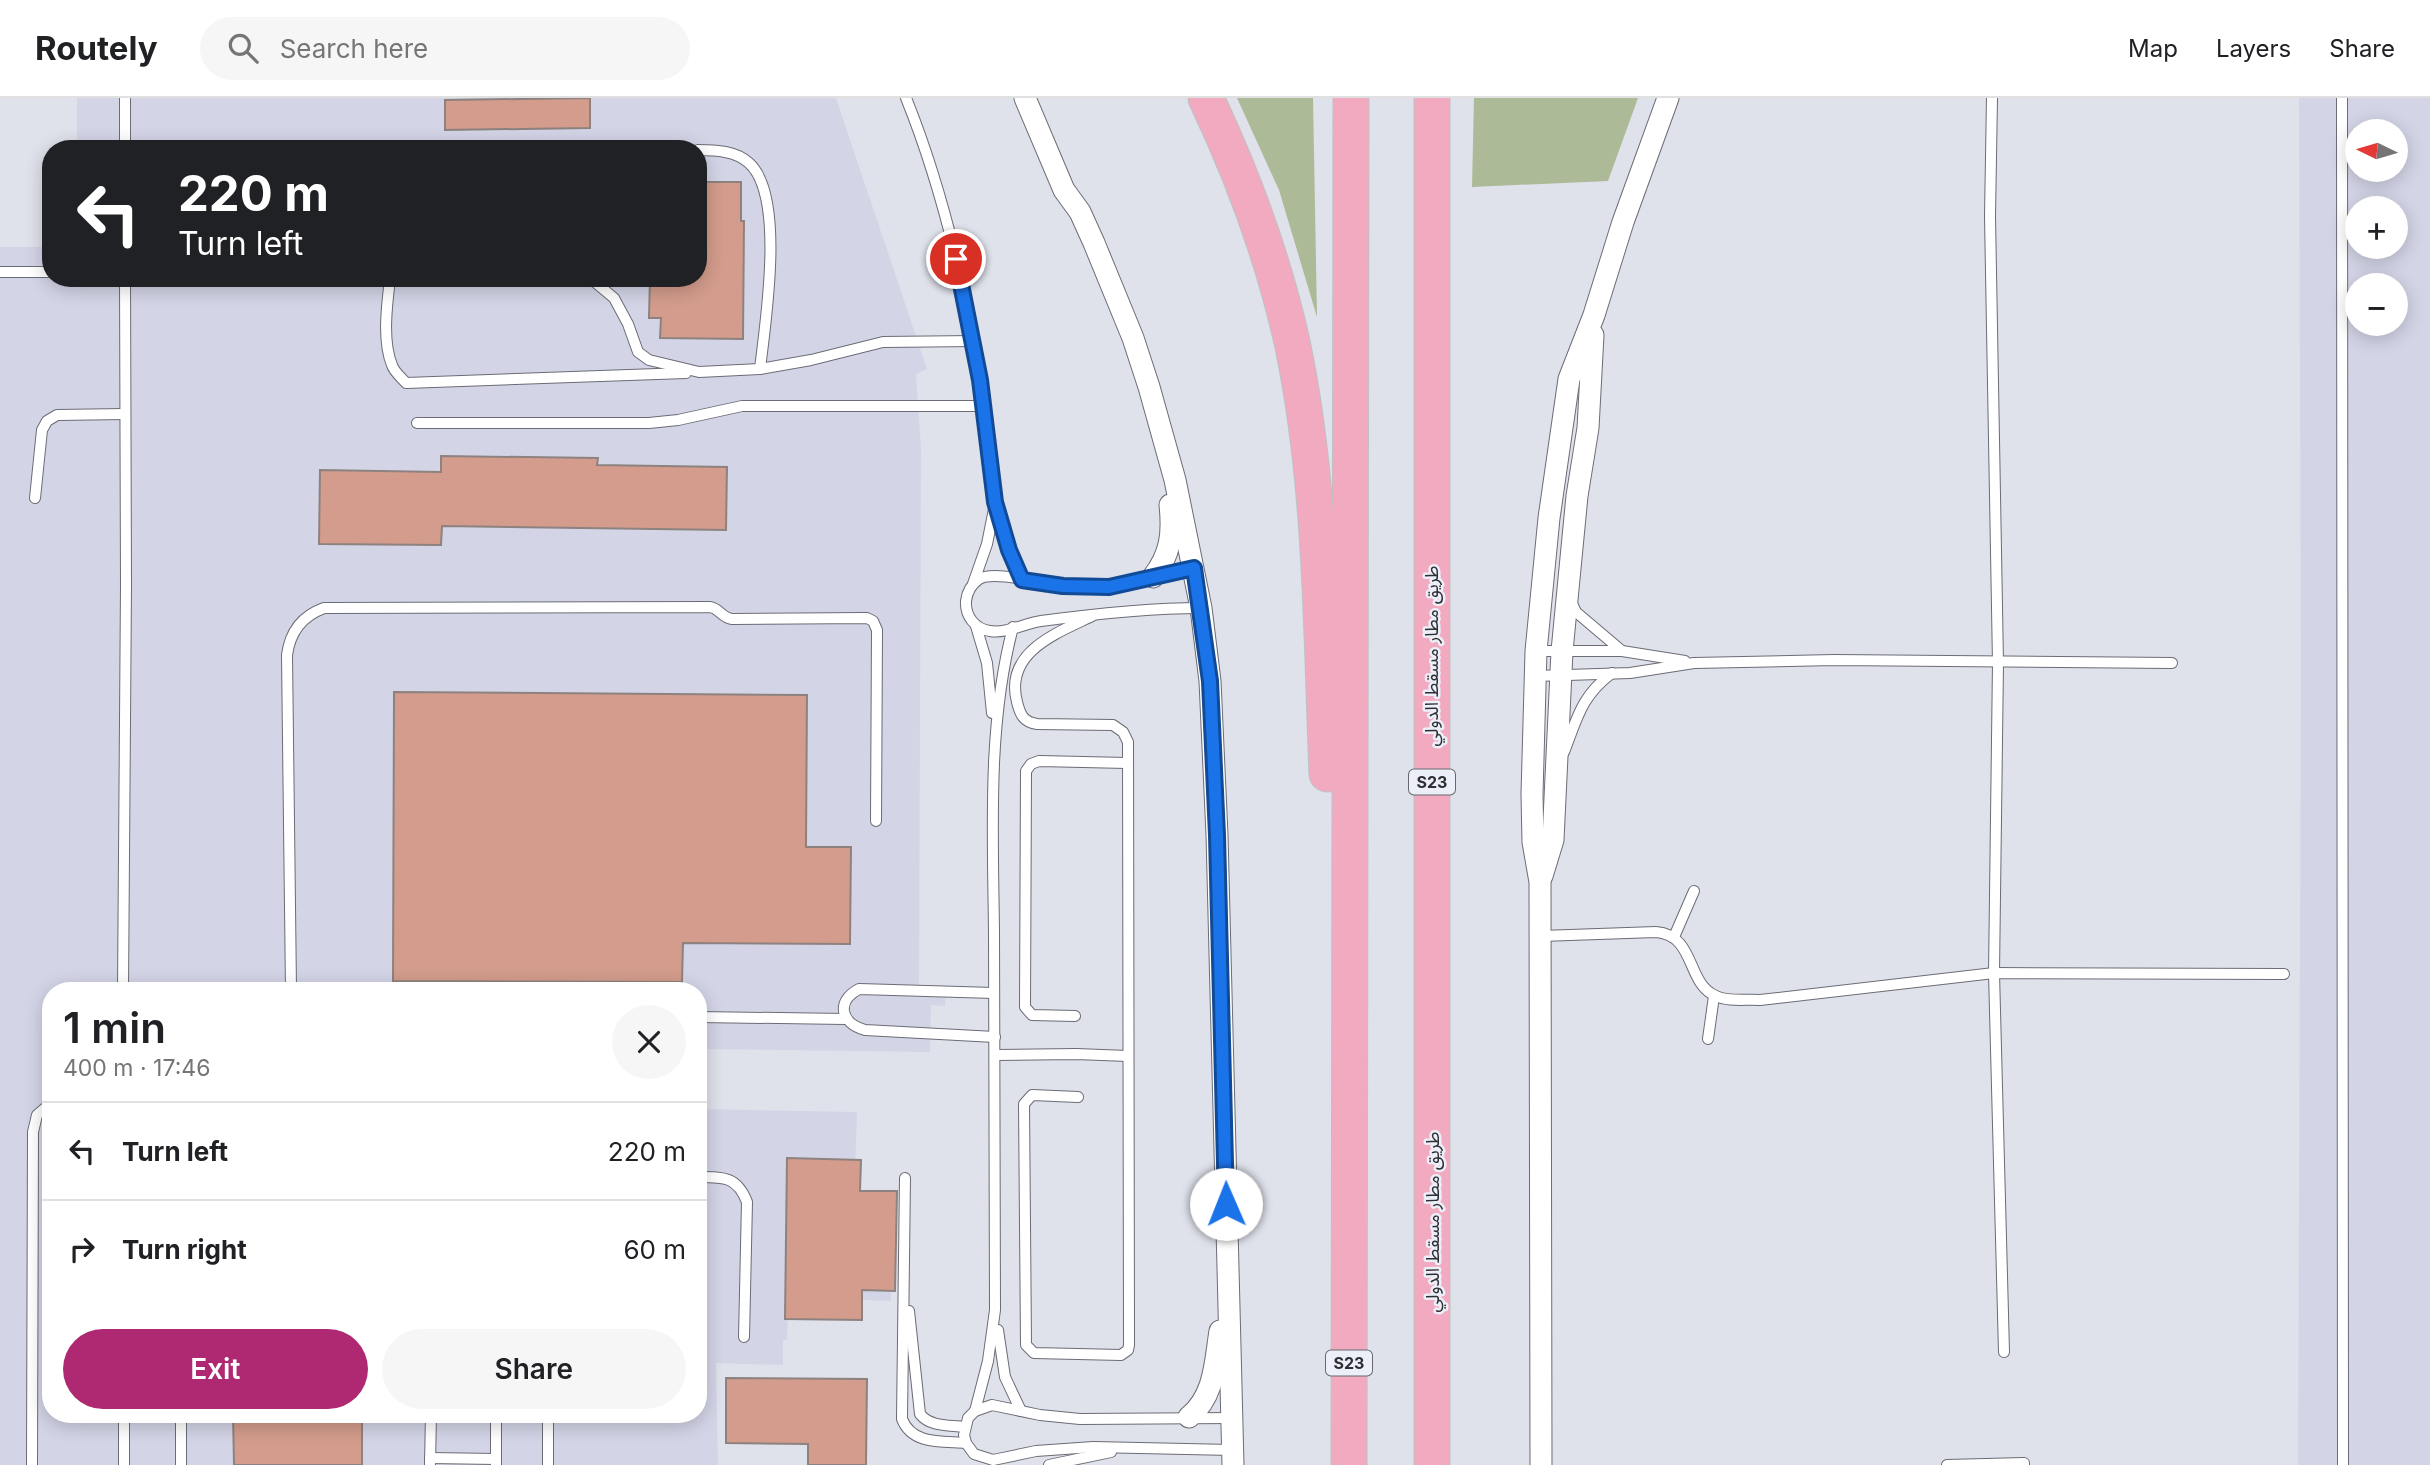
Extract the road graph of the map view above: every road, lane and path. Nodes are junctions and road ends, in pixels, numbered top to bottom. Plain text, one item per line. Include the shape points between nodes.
1 (125, 98) edge
2 (906, 98) edge
3 (1026, 98) edge
4 (1039, 98) edge
5 (1206, 98) edge
6 (1351, 98) edge
7 (1432, 98) edge
8 (1668, 98) edge
9 (1992, 98) edge
10 (2342, 98) edge
11 (125, 140) edge
12 (707, 150) edge
13 (1080, 212) junction
14 (0, 272) edge
15 (42, 272) edge
16 (125, 287) edge
17 (389, 287) edge
18 (601, 287) edge
19 (1594, 315) junction
20 (974, 341) junction
21 (760, 369) junction
22 (699, 372) junction
23 (984, 406) junction
24 (125, 414) junction
25 (417, 423) dead end
26 (1164, 436) junction
27 (35, 498) dead end
28 (995, 502) junction
29 (1194, 568) junction
30 (1153, 577) junction
31 (1022, 580) junction
32 (973, 584) junction
33 (1568, 594) junction
34 (1200, 608) junction
35 (1092, 616) junction
36 (976, 626) junction
37 (1013, 627) junction
38 (1536, 650) junction
39 (1562, 651) junction
40 (1622, 651) junction
41 (1694, 663) junction
42 (1998, 663) junction
43 (2172, 663) dead end
44 (1612, 673) junction
45 (1561, 675) junction
46 (1536, 676) junction
47 (996, 729) junction
48 (1127, 763) junction
49 (1557, 768) junction
50 (876, 821) dead end
51 (1540, 882) junction
52 (1694, 891) dead end
53 (1541, 936) junction
54 (1674, 937) junction
55 (1994, 973) junction
56 (2284, 974) dead end
57 (123, 982) edge
58 (291, 982) edge
59 (994, 993) junction
60 (1714, 996) junction
61 (1075, 1016) dead end
62 (707, 1017) edge
63 (846, 1019) junction
64 (995, 1037) junction
65 (1708, 1039) dead end
66 (995, 1055) junction
67 (1128, 1056) junction
68 (1078, 1097) dead end
69 (42, 1109) edge
70 (707, 1177) edge
71 (905, 1178) dead end
72 (1349, 1262) junction
73 (905, 1263) junction
74 (1228, 1284) junction
75 (995, 1310) junction
76 (744, 1337) dead end
77 (2004, 1352) dead end
78 (975, 1410) junction
79 (1021, 1411) junction
80 (1189, 1417) junction
81 (1231, 1418) junction
82 (124, 1423) edge
83 (181, 1423) edge
84 (431, 1423) edge
85 (496, 1423) edge
86 (548, 1423) edge
87 (964, 1427) junction
88 (966, 1443) junction
89 (1136, 1447) junction
90 (1021, 1453) junction
91 (974, 1454) junction
92 (1233, 1457) edge
93 (430, 1462) edge
94 (496, 1462) edge
95 (32, 1465) edge
96 (124, 1465) edge
97 (181, 1465) edge
98 (548, 1465) edge
99 (979, 1465) edge
100 (1016, 1465) edge
101 (1049, 1465) edge
102 (1349, 1465) edge
103 (1432, 1465) edge
104 (1541, 1465) edge
105 (1947, 1465) edge
106 (1998, 1465) edge
107 (2024, 1465) edge
108 (2343, 1465) edge

1 - 11 lane
2 - 20 lane via 944,210
3 - 13 street via 1064,190
4 - 13 street via 1074,183
5 - 72 main road via 1253,208 1275,274 1304,410 1318,556
6 - 72 main road, S23
7 - 103 main road, طريق مطار مسقط الدولي / S23
8 - 19 street
9 - 42 lane
10 - 108 lane
12 - 21 lane via 723,150 748,162 759,175 767,206 772,265
13 - 26 street via 1133,338
14 - 15 lane
16 - 24 lane
17 - 22 lane via 386,326 392,367 406,383
18 - 22 lane via 614,298 638,352 649,360
19 - 33 street via 1588,428
19 - 38 street via 1569,379 1547,530
20 - 21 lane via 883,342
20 - 23 lane
21 - 22 lane
23 - 25 lane via 742,405 649,423
23 - 28 lane
24 - 27 lane via 62,415 47,421 42,430
24 - 57 lane
26 - 29 street
26 - 30 street via 1171,540
28 - 31 lane
28 - 32 lane
29 - 30 lane
29 - 34 street
30 - 31 lane via 1097,588
31 - 32 lane via 983,577
32 - 36 lane via 965,605
33 - 39 street
33 - 40 lane via 1576,612
34 - 35 lane
34 - 74 street via 1214,758
35 - 37 lane
35 - 48 lane via 1032,649 1016,676 1016,697 1020,713 1032,723 1118,728 1128,743
36 - 37 lane via 999,632
36 - 47 lane via 987,663
37 - 47 lane
38 - 39 lane
38 - 46 street
39 - 40 lane
39 - 45 street
40 - 41 lane
41 - 42 lane
41 - 44 lane
42 - 43 lane
42 - 55 lane
44 - 45 lane
44 - 49 lane via 1586,699
45 - 46 lane
45 - 49 street
46 - 51 street via 1533,842
47 - 59 lane
48 - 61 lane via 1039,761 1026,771 1025,1007 1032,1015
48 - 67 lane
49 - 51 street via 1553,840
50 - 58 lane via 877,630 867,618 732,619 714,607 324,608 301,622 287,656
51 - 53 street
52 - 54 lane
53 - 54 lane via 1656,932
53 - 104 street
54 - 60 lane
55 - 56 lane
55 - 60 lane via 1760,1000
55 - 77 lane
59 - 63 lane via 859,989 845,1001
59 - 64 lane
60 - 65 lane
62 - 63 lane
63 - 64 lane via 865,1030
64 - 66 lane
66 - 67 lane
66 - 75 lane
67 - 68 lane via 1129,1345 1122,1355 1034,1353 1026,1345 1024,1104 1032,1095
69 - 95 lane via 33,1123
70 - 76 lane via 735,1183 747,1202
71 - 73 lane
72 - 102 main road, S23
73 - 87 lane via 918,1408 928,1422
73 - 88 lane via 902,1419 920,1439
74 - 80 street via 1210,1388
74 - 81 street
75 - 78 lane
75 - 79 lane via 1004,1377
78 - 79 lane via 992,1405
78 - 87 lane
79 - 80 lane via 1080,1419
80 - 81 lane
81 - 92 street
82 - 96 lane
83 - 97 lane
84 - 93 lane
85 - 94 lane
86 - 98 lane
87 - 88 lane
88 - 91 lane
89 - 90 lane
89 - 92 lane
89 - 101 lane
90 - 91 lane via 992,1460
90 - 100 lane
91 - 99 lane
93 - 94 lane
105 - 106 lane
106 - 107 lane

